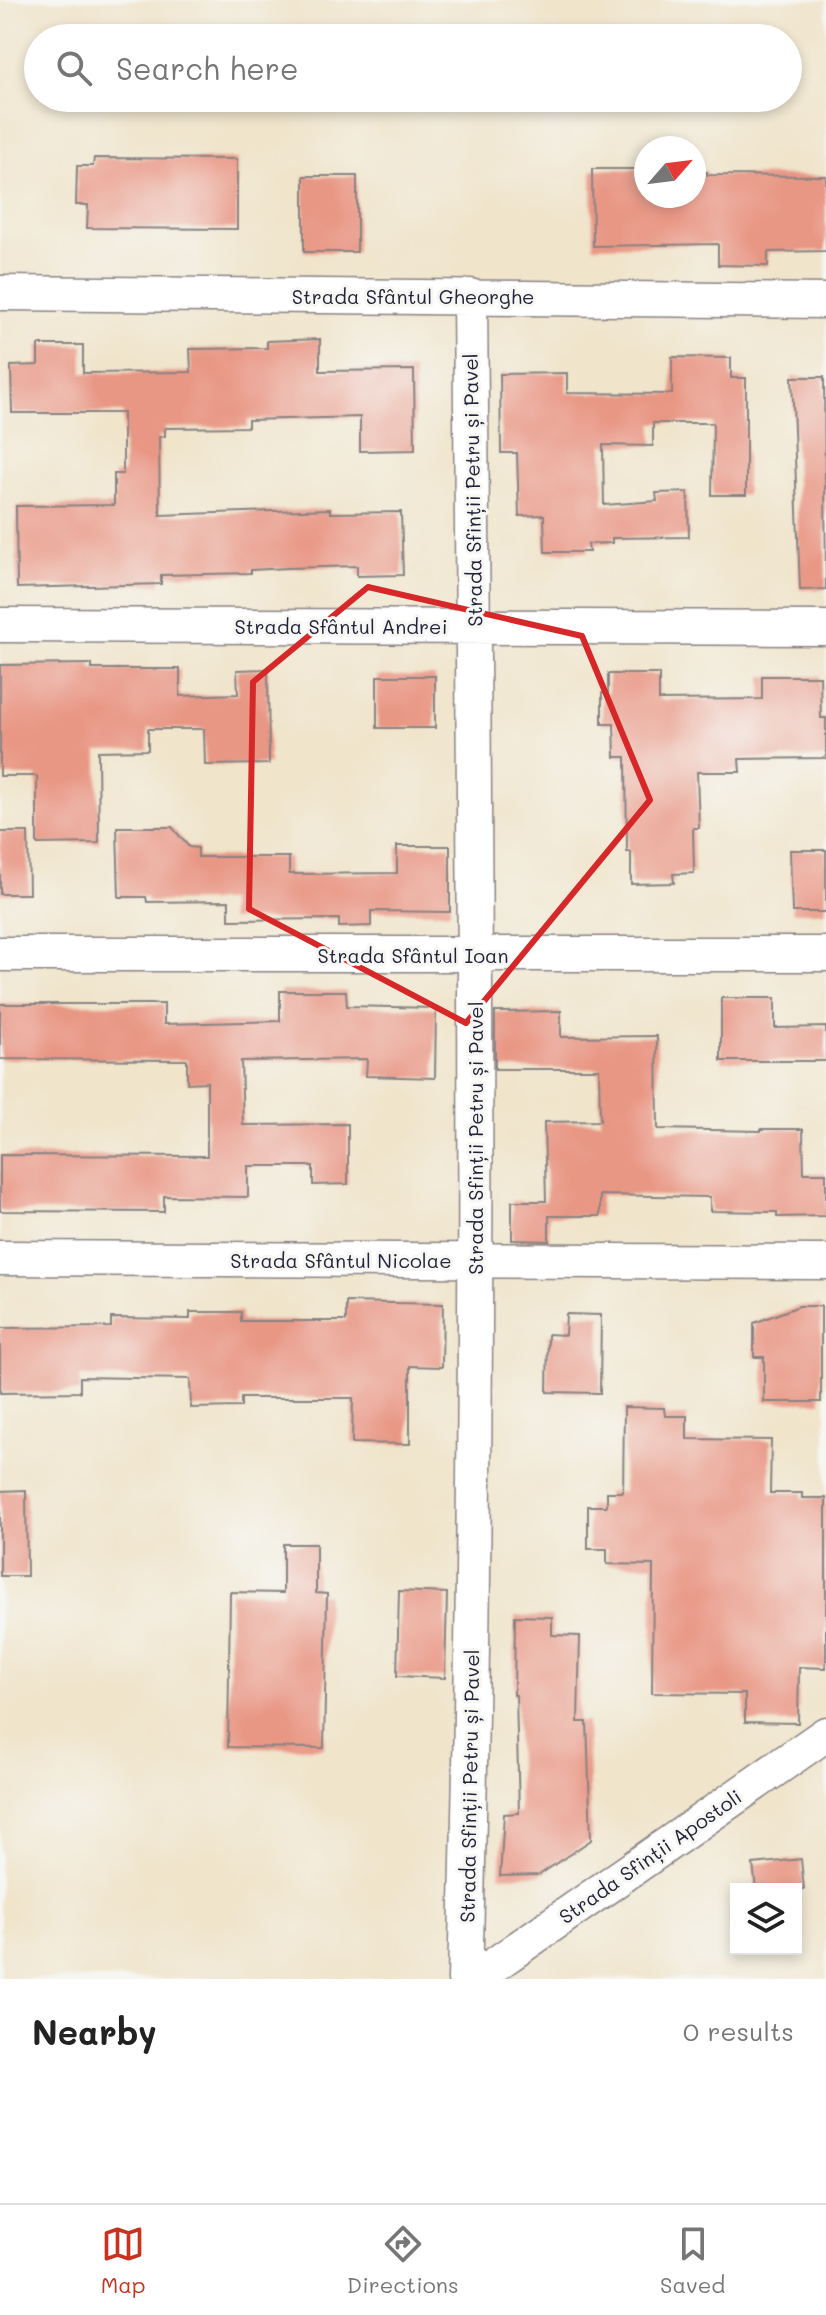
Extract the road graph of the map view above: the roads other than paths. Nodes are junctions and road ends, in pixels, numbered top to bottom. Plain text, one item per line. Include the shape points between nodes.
1 (0, 293) edge
2 (470, 296) junction
3 (826, 301) edge
4 (0, 625) edge
5 (473, 626) junction
6 (826, 628) edge
7 (0, 954) edge
8 (826, 954) edge
9 (475, 955) junction
10 (0, 1258) edge
11 (476, 1261) junction
12 (826, 1262) edge
13 (826, 1734) edge
14 (465, 1979) edge
15 (474, 1979) edge

1 - 2 street, Strada Sfântul Gheorghe
2 - 3 street, Strada Sfântul Gheorghe
2 - 5 street, Strada Sfinții Petru și Pavel
4 - 5 street, Strada Sfântul Andrei
5 - 6 street, Strada Sfântul Andrei
5 - 9 street, Strada Sfinții Petru și Pavel
7 - 9 street, Strada Sfântul Ioan
8 - 9 street, Strada Sfântul Ioan
9 - 11 street, Strada Sfinții Petru și Pavel
10 - 11 street, Strada Sfântul Nicolae
11 - 12 street, Strada Sfântul Nicolae
11 - 14 street, Strada Sfinții Petru și Pavel
13 - 15 street, Strada Sfinții Apostoli

